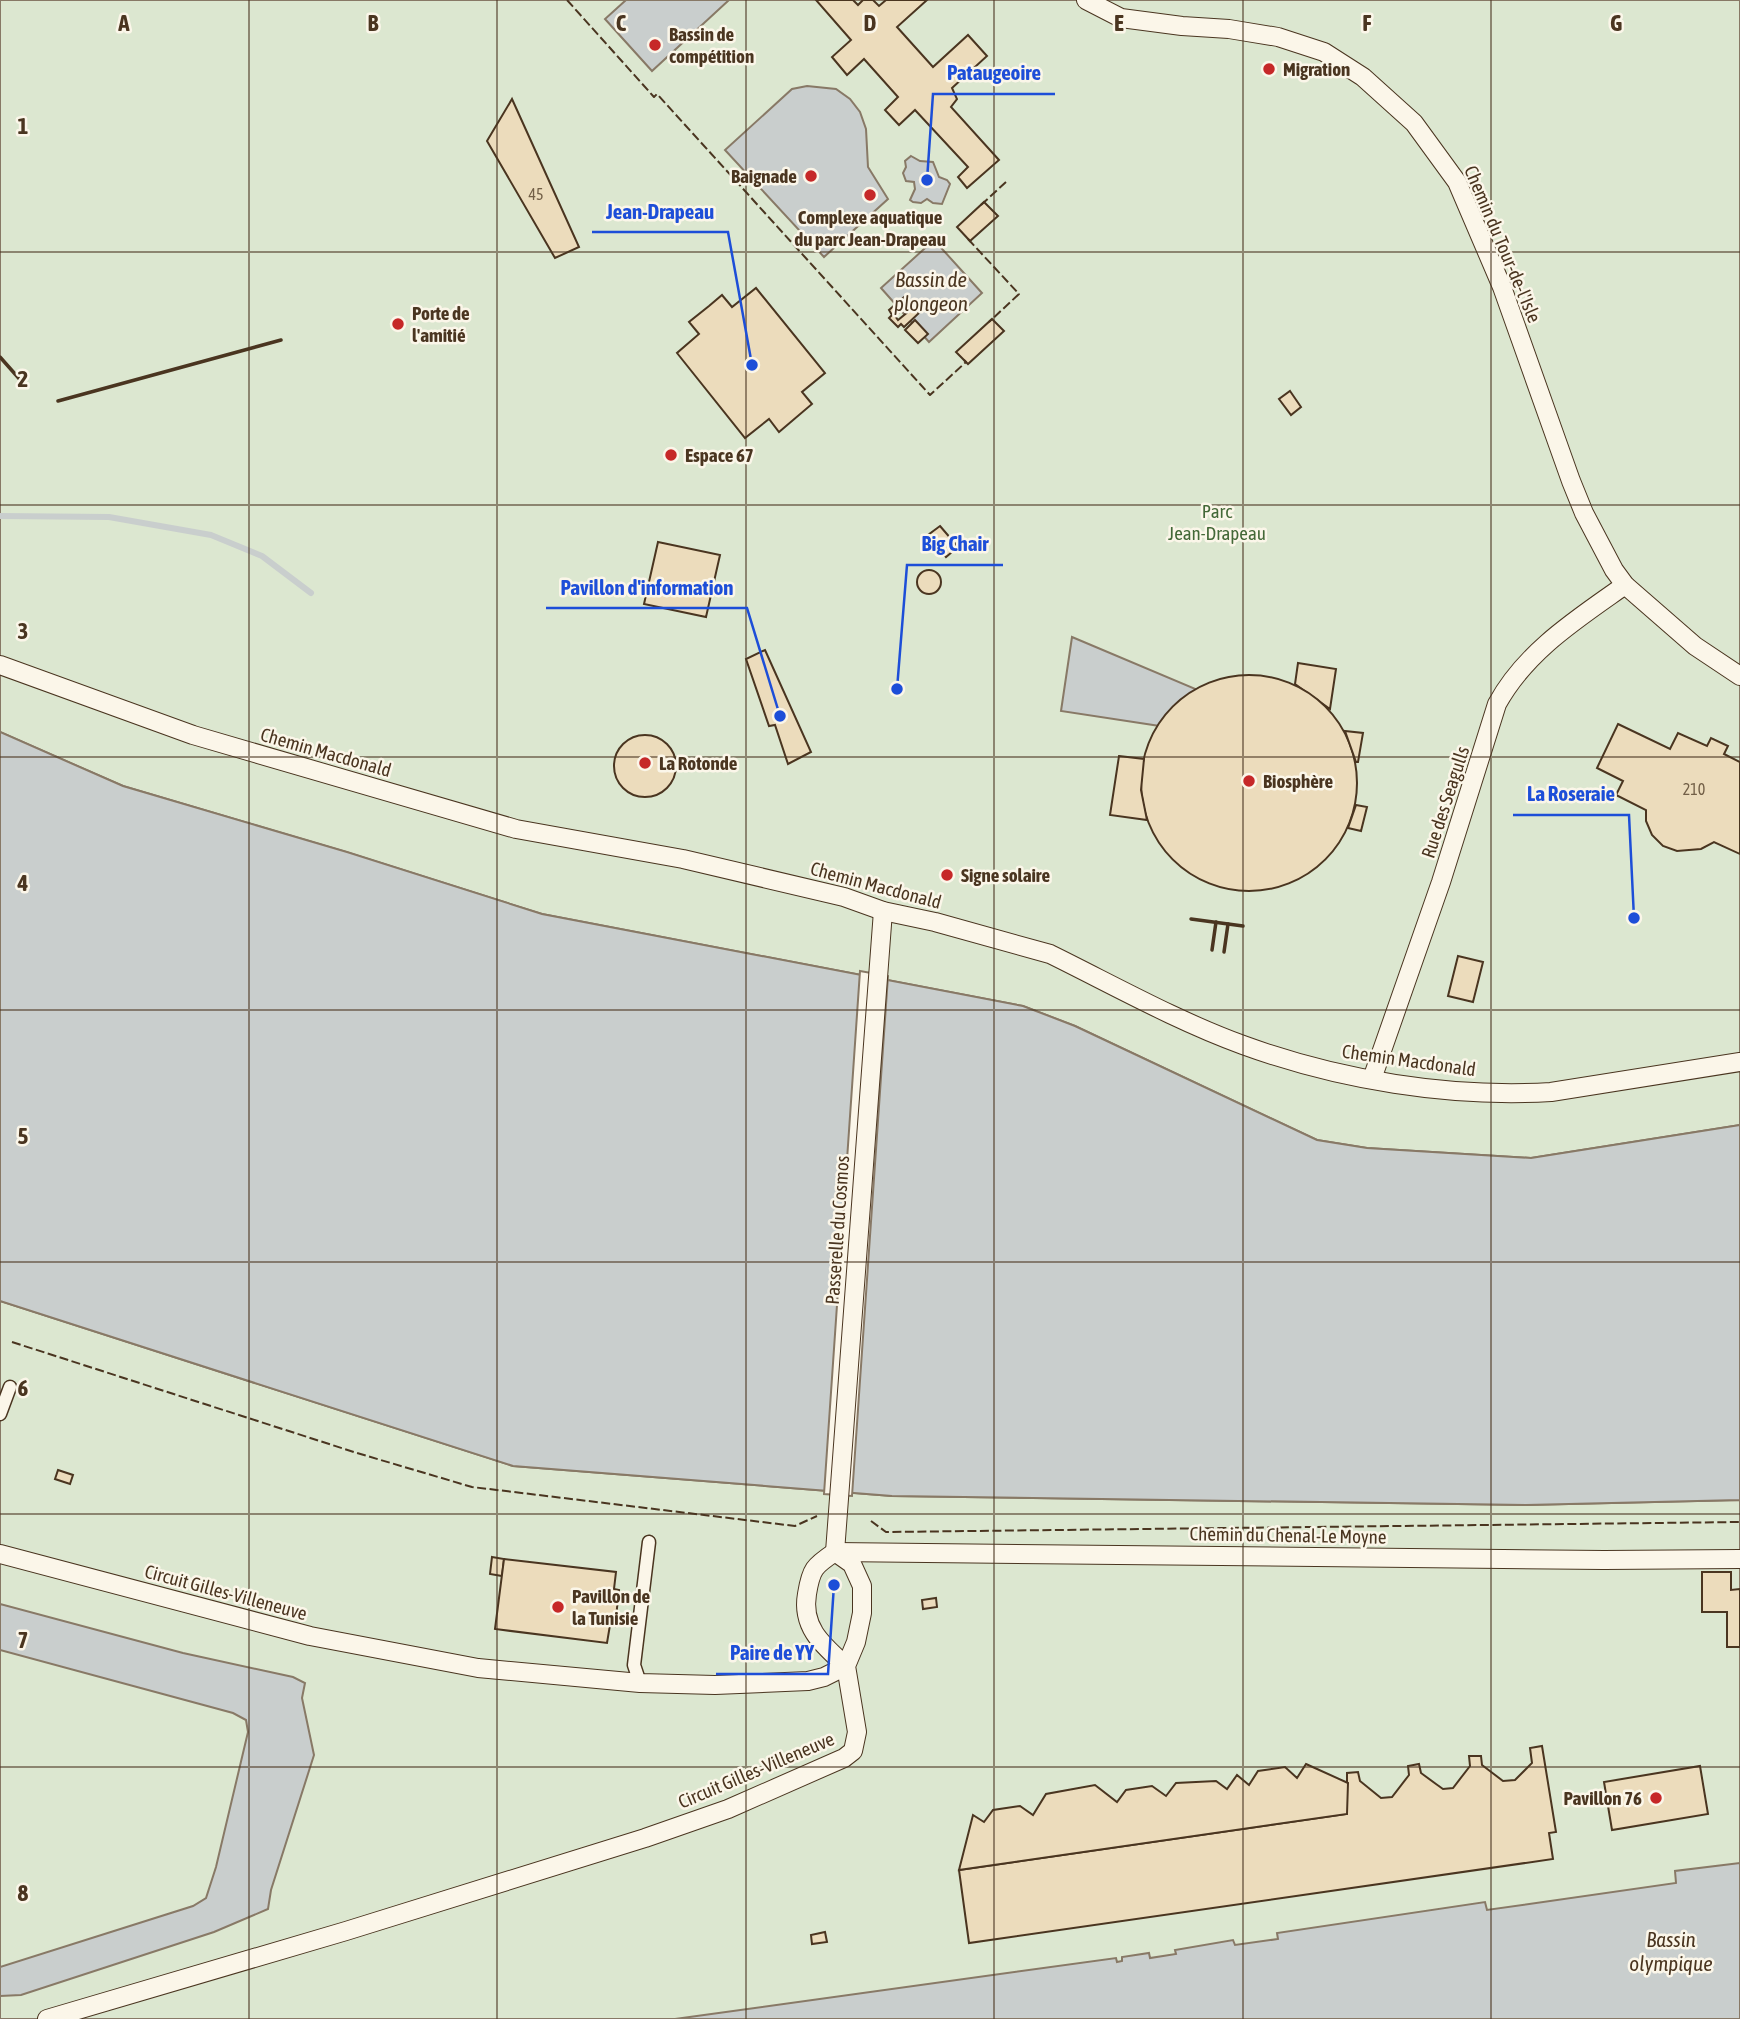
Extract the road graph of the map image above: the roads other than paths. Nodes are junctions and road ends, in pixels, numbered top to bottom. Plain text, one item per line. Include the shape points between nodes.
1 (1086, 0) edge
2 (1625, 585) junction
3 (0, 664) edge
4 (1740, 676) edge
5 (883, 911) junction
6 (1740, 1062) edge
7 (1371, 1079) junction
8 (10, 1387) dead end
9 (0, 1414) edge
10 (649, 1542) dead end
11 (835, 1552) junction
12 (0, 1554) edge
13 (1740, 1559) edge
14 (846, 1666) junction
15 (640, 1683) junction
16 (47, 2019) edge

1 - 2 street, Chemin du Tour-de-l'Isle via 1121,18 1266,35 1324,52 1363,77 1414,123 1457,182 1502,287 1571,481
2 - 4 street, Chemin du Tour-de-l'Isle via 1695,646
2 - 7 street, Rue des Seagulls via 1541,648 1510,681 1497,704 1450,856
3 - 5 street, Chemin Macdonald via 193,735 516,830 683,859 844,897
5 - 7 street, Chemin Macdonald via 1050,954 1241,1044
5 - 11 street, Passerelle du Cosmos
6 - 7 street, Chemin Macdonald via 1551,1092 1455,1091
8 - 9 street
10 - 15 street via 634,1665
11 - 13 street, Chemin du Chenal-Le Moyne
11 - 14 street via 852,1564 863,1586 856,1642
11 - 14 street via 817,1564 805,1604 807,1621 820,1643
12 - 15 street, Circuit Gilles-Villeneuve via 380,1651 478,1668
14 - 15 street, Circuit Gilles-Villeneuve via 824,1677 774,1684
14 - 16 street, Circuit Gilles-Villeneuve via 858,1732 853,1751 832,1763 727,1809 645,1838

